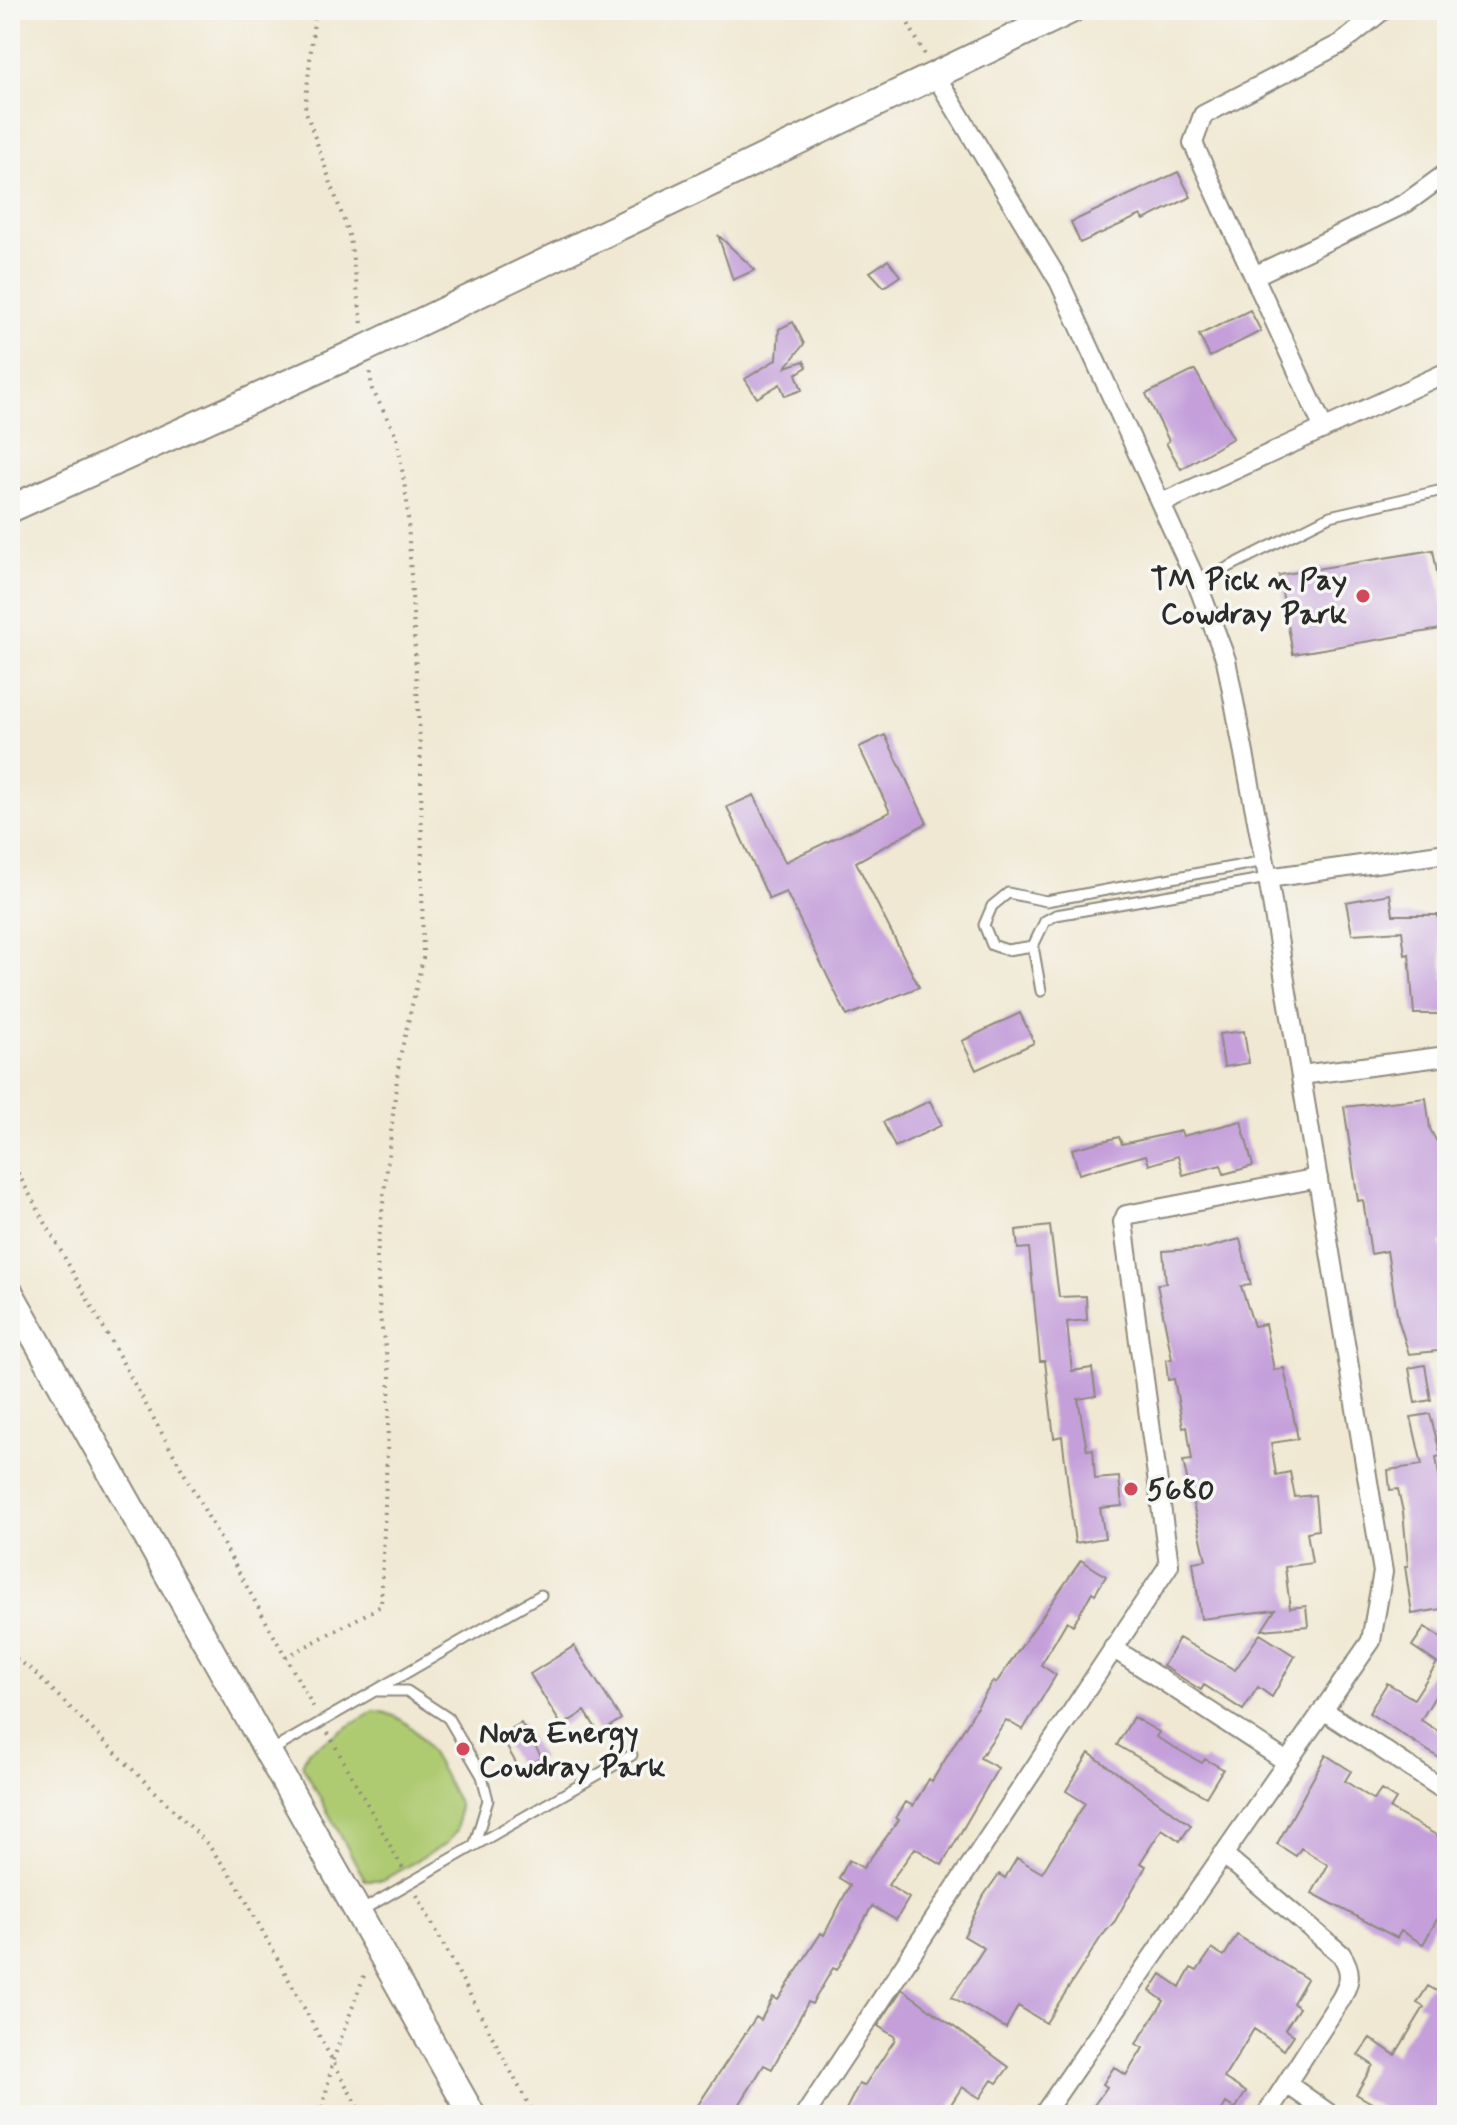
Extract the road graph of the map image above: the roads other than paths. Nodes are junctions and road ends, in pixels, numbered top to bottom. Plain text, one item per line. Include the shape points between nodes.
1 (1071, 10) edge
2 (1383, 10) edge
3 (934, 73) junction
4 (1447, 173) edge
5 (1254, 276) junction
6 (1447, 372) edge
7 (1324, 429) junction
8 (1447, 489) edge
9 (1162, 503) junction
10 (10, 509) edge
11 (1197, 583) junction
12 (1447, 853) edge
13 (1267, 870) junction
14 (1033, 946) junction
15 (1041, 991) dead end
16 (1447, 1056) edge
17 (1301, 1075) junction
18 (1318, 1178) junction
19 (10, 1293) edge
20 (541, 1595) dead end
21 (1113, 1648) junction
22 (375, 1691) junction
23 (1323, 1710) junction
24 (269, 1752) junction
25 (632, 1755) dead end
26 (1287, 1762) junction
27 (1447, 1792) edge
28 (474, 1846) junction
29 (1223, 1854) junction
30 (359, 1912) junction
31 (1287, 2084) junction
32 (472, 2115) edge
33 (805, 2115) edge
34 (1043, 2115) edge
35 (1266, 2115) edge
36 (1331, 2115) edge

1 - 3 street
2 - 5 street via 1342,43 1203,115 1193,143
3 - 9 street via 1059,281
3 - 10 street via 366,348
4 - 5 street via 1406,203
5 - 7 street
6 - 7 street
7 - 9 street
8 - 11 lane via 1330,516
9 - 11 street
11 - 13 street via 1236,698
12 - 13 street
13 - 14 lane via 1056,915 1045,921
13 - 14 lane via 1046,901 1008,893 992,906 984,925 992,945 1007,950
13 - 17 street
14 - 15 lane
16 - 17 street
17 - 18 street
18 - 21 street via 1132,1211 1123,1222 1169,1565
18 - 23 street via 1383,1572 1371,1641
19 - 24 street
20 - 22 lane
21 - 26 street
21 - 33 street
22 - 24 lane
22 - 28 lane via 407,1691 448,1718 482,1776 488,1800
23 - 26 street
23 - 27 street
24 - 30 street
25 - 28 lane
26 - 29 street
28 - 30 lane
29 - 31 street via 1349,1966 1350,1982
29 - 34 street
30 - 32 street
31 - 35 street
31 - 36 street

